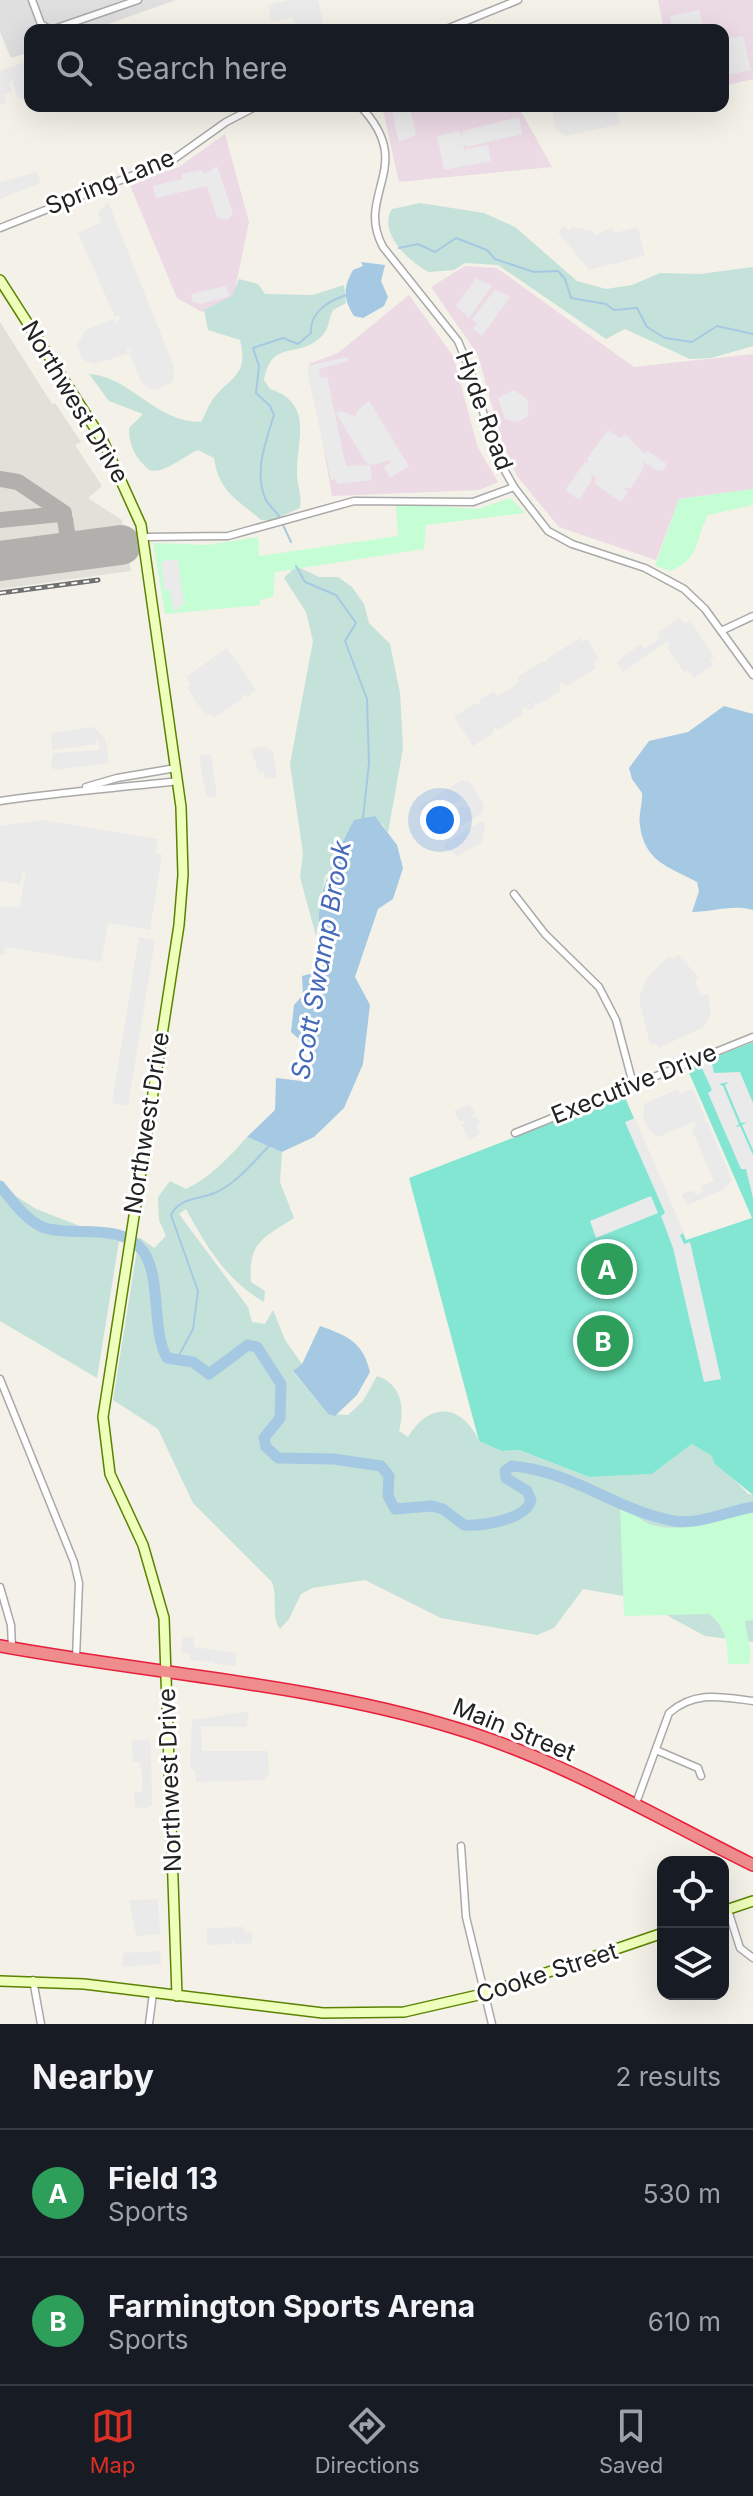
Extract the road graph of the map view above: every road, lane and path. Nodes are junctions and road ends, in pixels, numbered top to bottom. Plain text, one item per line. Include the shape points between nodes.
1 (32, 0) edge
2 (138, 0) edge
3 (518, 0) edge
4 (41, 24) edge
5 (68, 24) edge
6 (459, 24) edge
7 (245, 112) edge
8 (365, 112) edge
9 (0, 228) edge
10 (0, 280) edge
11 (514, 487) junction
12 (144, 537) junction
13 (753, 616) edge
14 (721, 631) junction
15 (753, 675) edge
16 (176, 768) junction
17 (178, 781) junction
18 (83, 788) junction
19 (0, 801) edge
20 (514, 894) dead end
21 (753, 1037) edge
22 (633, 1084) junction
23 (515, 1133) dead end
24 (0, 1379) edge
25 (0, 1587) edge
26 (6, 1647) edge
27 (76, 1658) junction
28 (167, 1673) junction
29 (753, 1701) edge
30 (656, 1750) junction
31 (701, 1776) dead end
32 (635, 1806) junction
33 (461, 1846) dead end
34 (753, 1865) edge
35 (753, 1901) edge
36 (729, 1909) edge
37 (729, 1918) edge
38 (657, 1935) edge
39 (753, 1958) edge
40 (33, 1980) junction
41 (0, 1981) edge
42 (153, 1993) junction
43 (487, 1993) junction
44 (177, 1996) junction
45 (41, 2024) edge
46 (149, 2024) edge
47 (492, 2024) edge

1 - 4 street
2 - 5 street
3 - 6 street
7 - 9 street, Spring Lane via 174,159
8 - 11 street, Hyde Road via 377,126 386,153 386,175 374,209 376,232 458,341 492,446
10 - 12 main road, Northwest Drive via 116,463
11 - 12 street via 473,502 354,501 228,536
11 - 14 street, Hyde Road via 554,536 672,581
12 - 16 main road, Northwest Drive
13 - 14 street
14 - 15 street, Hyde Road
16 - 17 main road, Northwest Drive
16 - 18 street
17 - 18 street via 114,791
17 - 28 main road, Northwest Drive via 181,903 103,1417 110,1474 158,1587
18 - 19 street
20 - 22 street via 545,934 599,987 616,1020
21 - 22 street, Executive Drive
22 - 23 street, Executive Drive
24 - 27 street via 77,1573
25 - 26 street via 11,1625
26 - 27 highway, Main Street
27 - 28 highway, Main Street
28 - 32 highway, Main Street via 372,1705 457,1728
28 - 44 main road, Northwest Drive
29 - 30 street via 710,1696 679,1704 669,1713
30 - 31 street via 698,1768
30 - 32 street
32 - 34 highway, Main Street
33 - 43 street via 466,1917
35 - 36 main road
37 - 39 street via 740,1948
38 - 43 main road, Cooke Street
40 - 41 main road, Cooke Street
40 - 42 main road, Cooke Street
40 - 45 street
42 - 44 main road, Cooke Street
42 - 46 street
43 - 44 main road, Cooke Street via 381,2014 280,2010
43 - 47 street

